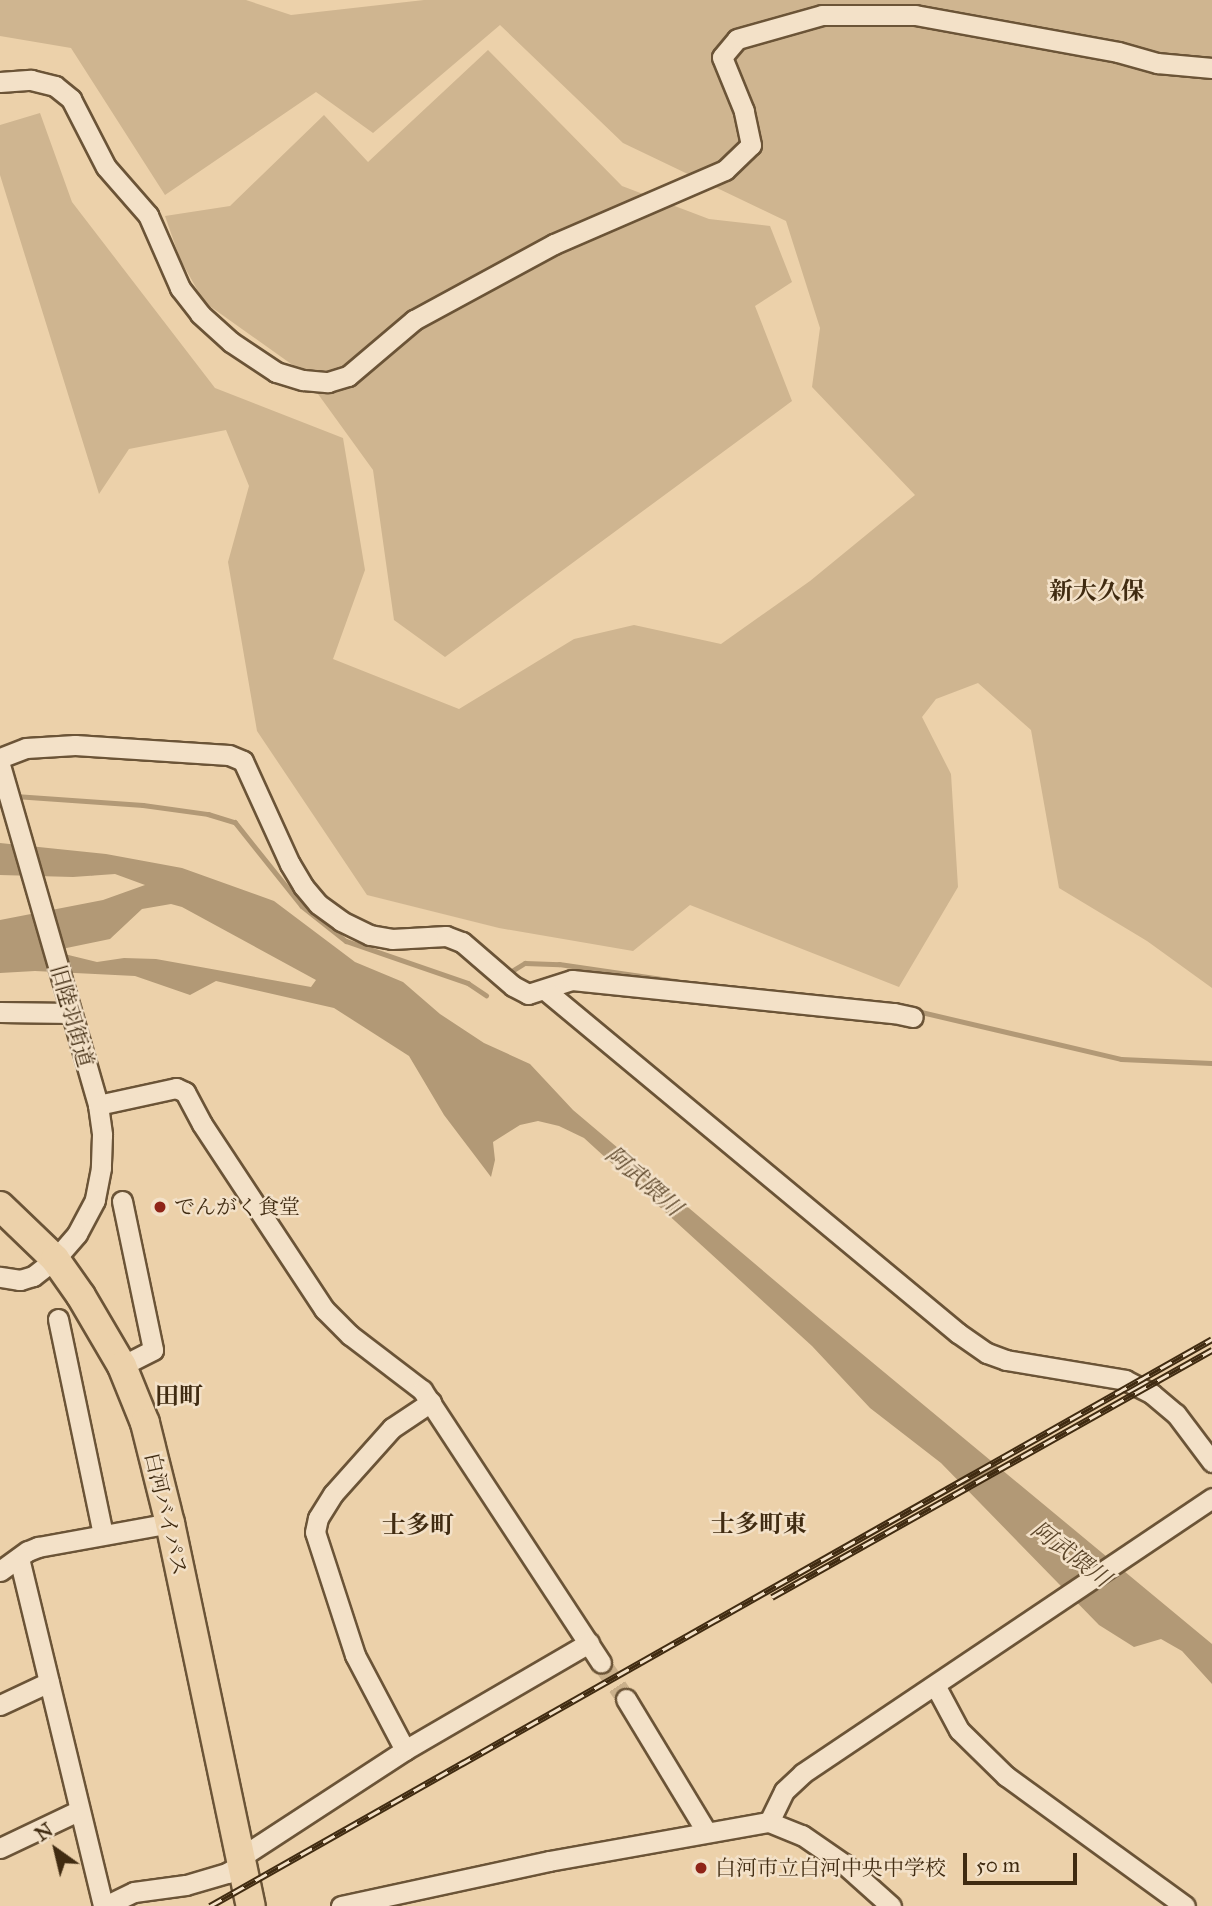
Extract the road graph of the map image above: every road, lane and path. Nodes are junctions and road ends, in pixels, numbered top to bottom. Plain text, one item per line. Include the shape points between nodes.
1 (1212, 68) edge
2 (0, 82) edge
3 (1, 766) edge
4 (545, 990) junction
5 (70, 1010) junction
6 (0, 1012) edge
7 (913, 1017) dead end
8 (98, 1105) junction
9 (121, 1201) dead end
10 (0, 1206) edge
11 (55, 1259) junction
12 (0, 1277) edge
13 (58, 1319) dead end
14 (122, 1366) junction
15 (431, 1402) junction
16 (1212, 1462) edge
17 (1212, 1498) edge
18 (170, 1523) junction
19 (103, 1534) junction
20 (19, 1558) junction
21 (0, 1571) edge
22 (589, 1643) junction
23 (601, 1662) tunnel mouth
24 (49, 1682) junction
25 (935, 1685) junction
26 (626, 1699) tunnel mouth
27 (0, 1705) edge
28 (405, 1750) junction
29 (78, 1811) junction
30 (769, 1822) junction
31 (706, 1831) junction
32 (0, 1848) edge
33 (241, 1861) junction
34 (374, 1903) edge
35 (104, 1906) edge
36 (251, 1906) edge
37 (341, 1906) edge
38 (891, 1906) edge
39 (1185, 1906) edge

1 - 2 street via 1157,63 915,15 822,15 737,39 722,57 744,111 751,145 725,170 554,244 414,320 348,376 328,382 276,372 200,314 180,288 148,215 106,167 71,99 55,86 32,80
3 - 4 street via 26,748 75,745 229,755 243,761 303,887 341,921 370,935 392,939 446,936 462,942 520,990 528,994
3 - 5 street, 旧陸羽街道
4 - 7 street via 572,980 606,982
4 - 16 street via 967,1340 1006,1360 1125,1380 1176,1414
5 - 6 street
5 - 8 street, 旧陸羽街道
8 - 11 street, 旧陸羽街道 via 101,1168 95,1200 87,1220
8 - 15 street via 176,1088 185,1092 324,1309
9 - 14 street via 153,1350
10 - 11 highway, 白河バイパス
11 - 12 street, 旧陸羽街道 via 33,1276 20,1280
11 - 14 highway, 白河バイパス
13 - 19 street
14 - 18 highway, 白河バイパス via 145,1423
15 - 22 street
15 - 28 street via 392,1429 333,1494 315,1532 355,1656
17 - 25 street
18 - 19 street
18 - 33 highway, 白河バイパス
19 - 20 street via 38,1547
20 - 21 street
20 - 24 street
22 - 23 street
22 - 28 street
24 - 27 street
24 - 29 street
25 - 30 street via 803,1773 784,1791
25 - 39 street via 959,1730 1006,1776
26 - 31 street
28 - 33 street
29 - 32 street
29 - 35 street
30 - 31 street
30 - 38 street via 802,1835
31 - 34 street via 550,1861
33 - 35 street via 227,1873 186,1885 134,1892
33 - 36 highway
34 - 37 street

